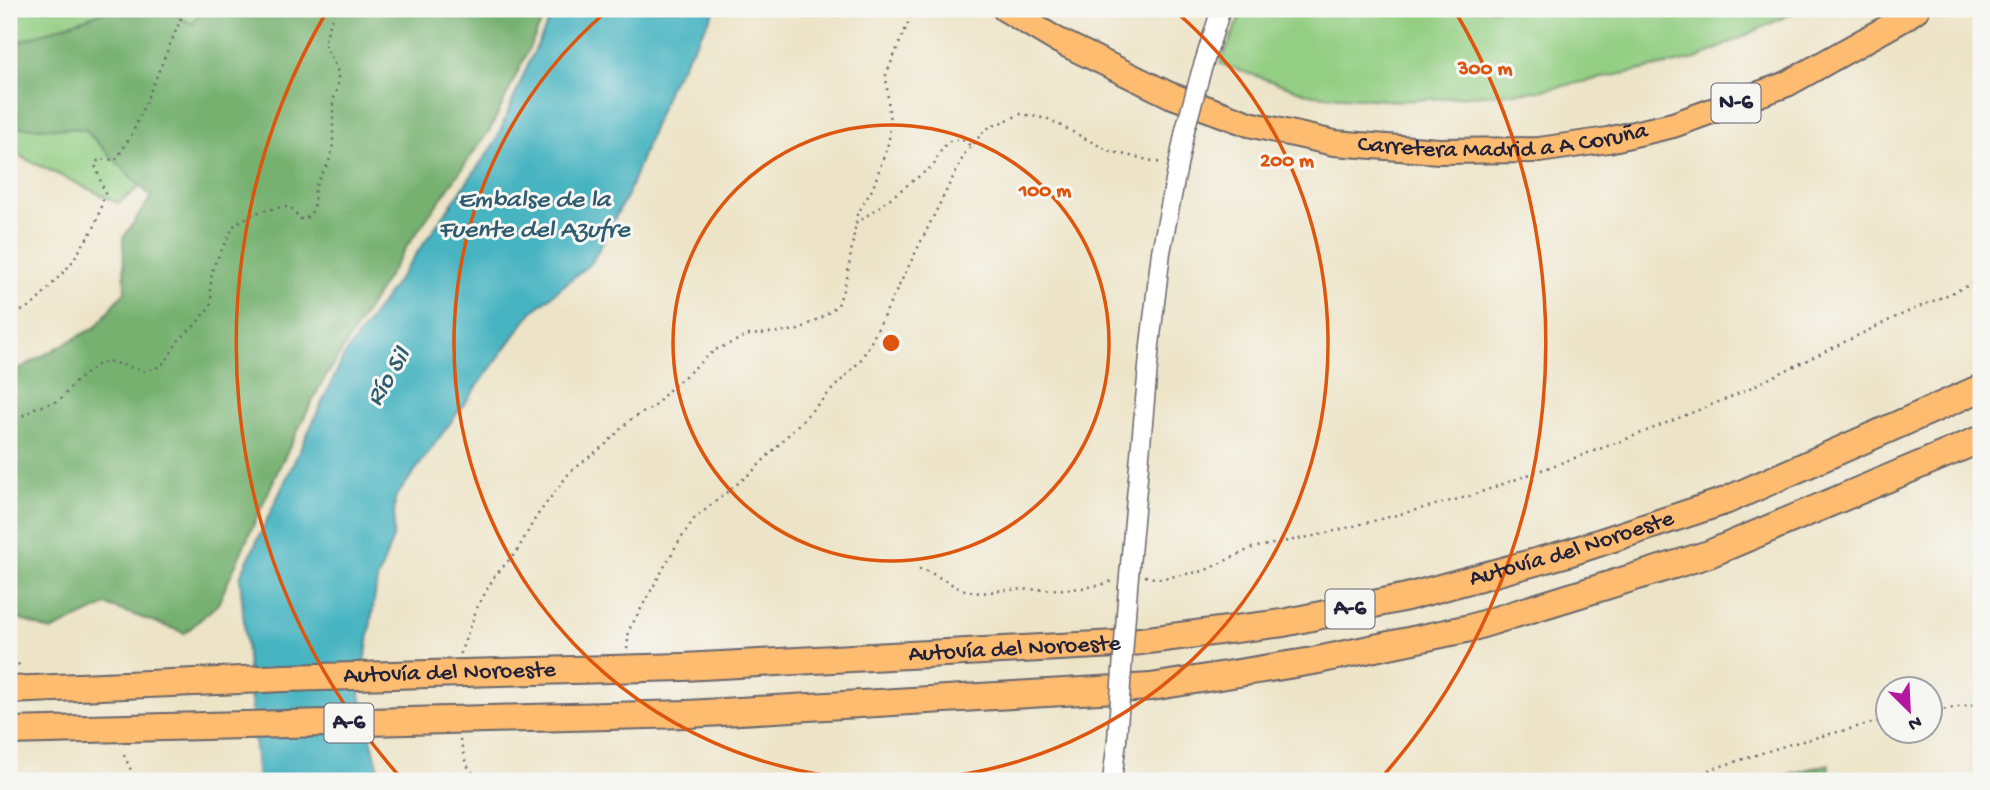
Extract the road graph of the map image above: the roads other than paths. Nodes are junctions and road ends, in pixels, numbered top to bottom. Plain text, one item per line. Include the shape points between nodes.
1 (1004, 9) edge
2 (1221, 9) edge
3 (1917, 9) edge
4 (1981, 388) edge
5 (1981, 439) edge
6 (9, 690) edge
7 (9, 731) edge
8 (1112, 781) edge

1 - 3 highway, Carretera Madrid a A Coruña / N-6 via 1170,95 1249,124 1334,143 1439,151 1539,150 1608,141 1673,125 1787,84
2 - 8 street, bridge via 1185,130 1161,252
4 - 6 highway, Autovía del Noroeste / A-6, bridge via 1725,501 1568,553 1407,597 1283,623 1116,644 683,667
5 - 7 highway, Autovía del Noroeste / A-6, bridge via 1709,554 1470,628 1313,661 1152,687 688,713

